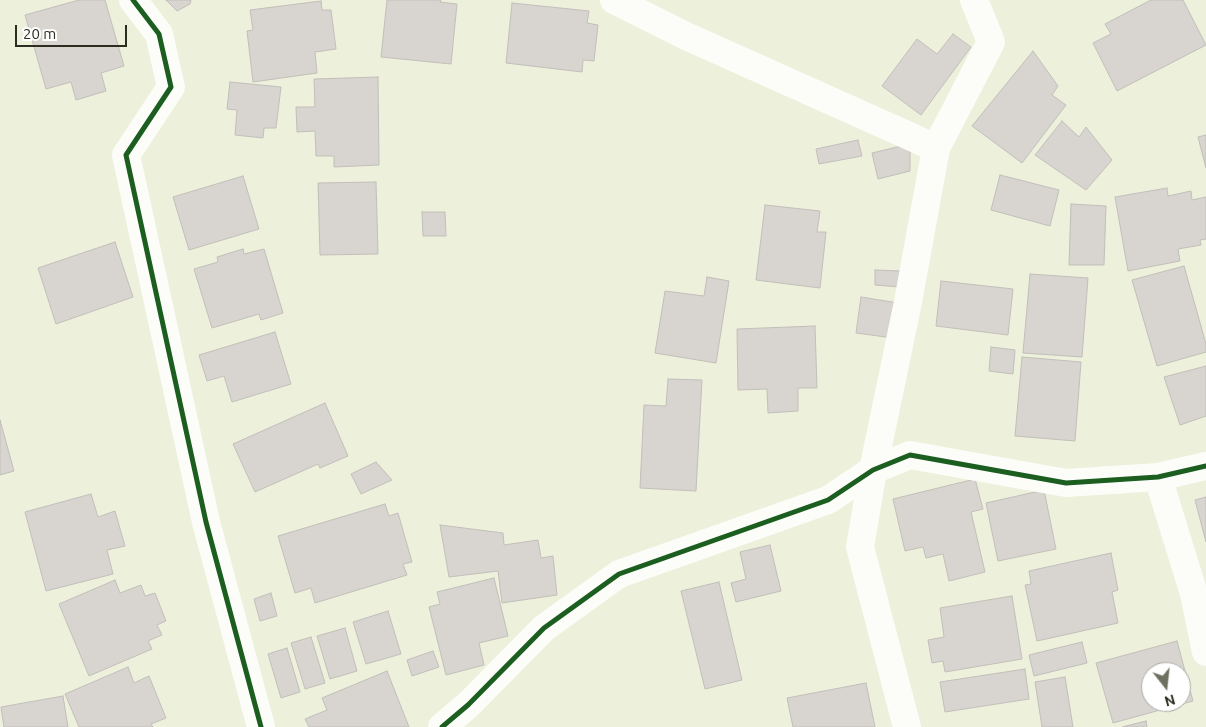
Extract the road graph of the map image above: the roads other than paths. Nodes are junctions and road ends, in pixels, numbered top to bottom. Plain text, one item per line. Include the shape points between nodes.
1 (133, 0) edge
2 (614, 0) edge
3 (974, 0) edge
4 (936, 148) junction
5 (1206, 466) edge
6 (873, 470) junction
7 (1158, 477) junction
8 (1206, 652) edge
9 (261, 727) edge
10 (442, 727) edge
11 (907, 727) edge

1 - 9 street via 159,34 171,87 126,155 206,522
2 - 4 street via 686,36
3 - 4 street via 991,42
4 - 6 street
5 - 7 street
6 - 7 street via 910,455 1066,483
6 - 10 street via 828,500 619,574 544,628
6 - 11 street via 860,547
7 - 8 street via 1194,594

